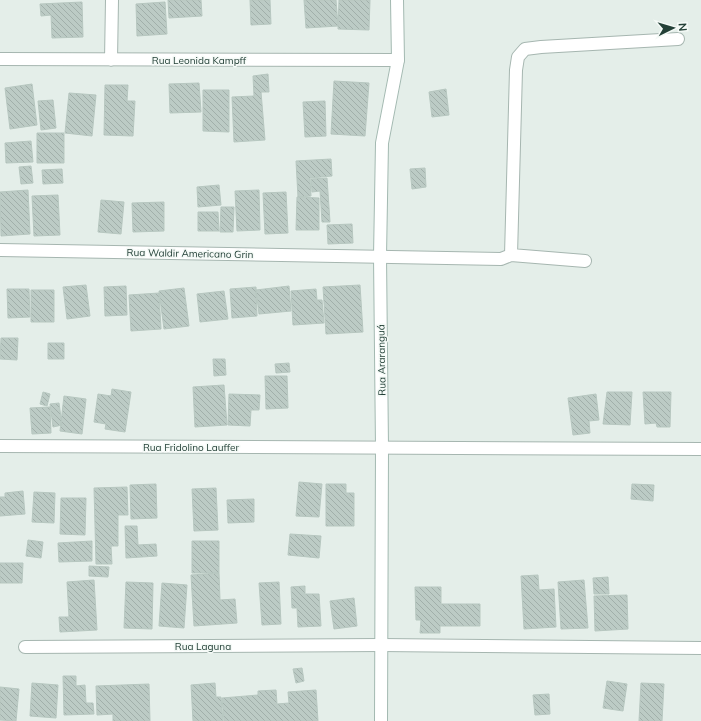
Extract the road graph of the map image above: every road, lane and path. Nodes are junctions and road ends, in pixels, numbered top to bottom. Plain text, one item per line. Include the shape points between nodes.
1 (112, 0) edge
2 (397, 0) edge
3 (678, 39) dead end
4 (0, 59) edge
5 (111, 60) junction
6 (398, 60) junction
7 (0, 250) edge
8 (511, 255) junction
9 (380, 256) junction
10 (585, 261) dead end
11 (0, 446) edge
12 (382, 448) junction
13 (701, 450) edge
14 (381, 645) junction
15 (24, 647) dead end
16 (701, 648) edge
17 (381, 721) edge

1 - 5 street
2 - 6 street, Rua Araranguá
3 - 8 street via 541,47 525,49 518,57
4 - 5 street, Rua Leonida Kampff
5 - 6 street, Rua Leonida Kampff
6 - 9 street, Rua Araranguá via 382,143
7 - 9 street, Rua Waldir Americano Grin
8 - 9 street, Rua Waldir Americano Grin via 501,259
8 - 10 street, Rua Waldir Americano Grin
9 - 12 street, Rua Araranguá
11 - 12 street, Rua Fridolino Lauffer
12 - 13 street, Rua Fridolino Lauffer
12 - 14 street, Rua Araranguá
14 - 15 street, Rua Laguna
14 - 16 street, Rua Laguna
14 - 17 street, Rua Araranguá

